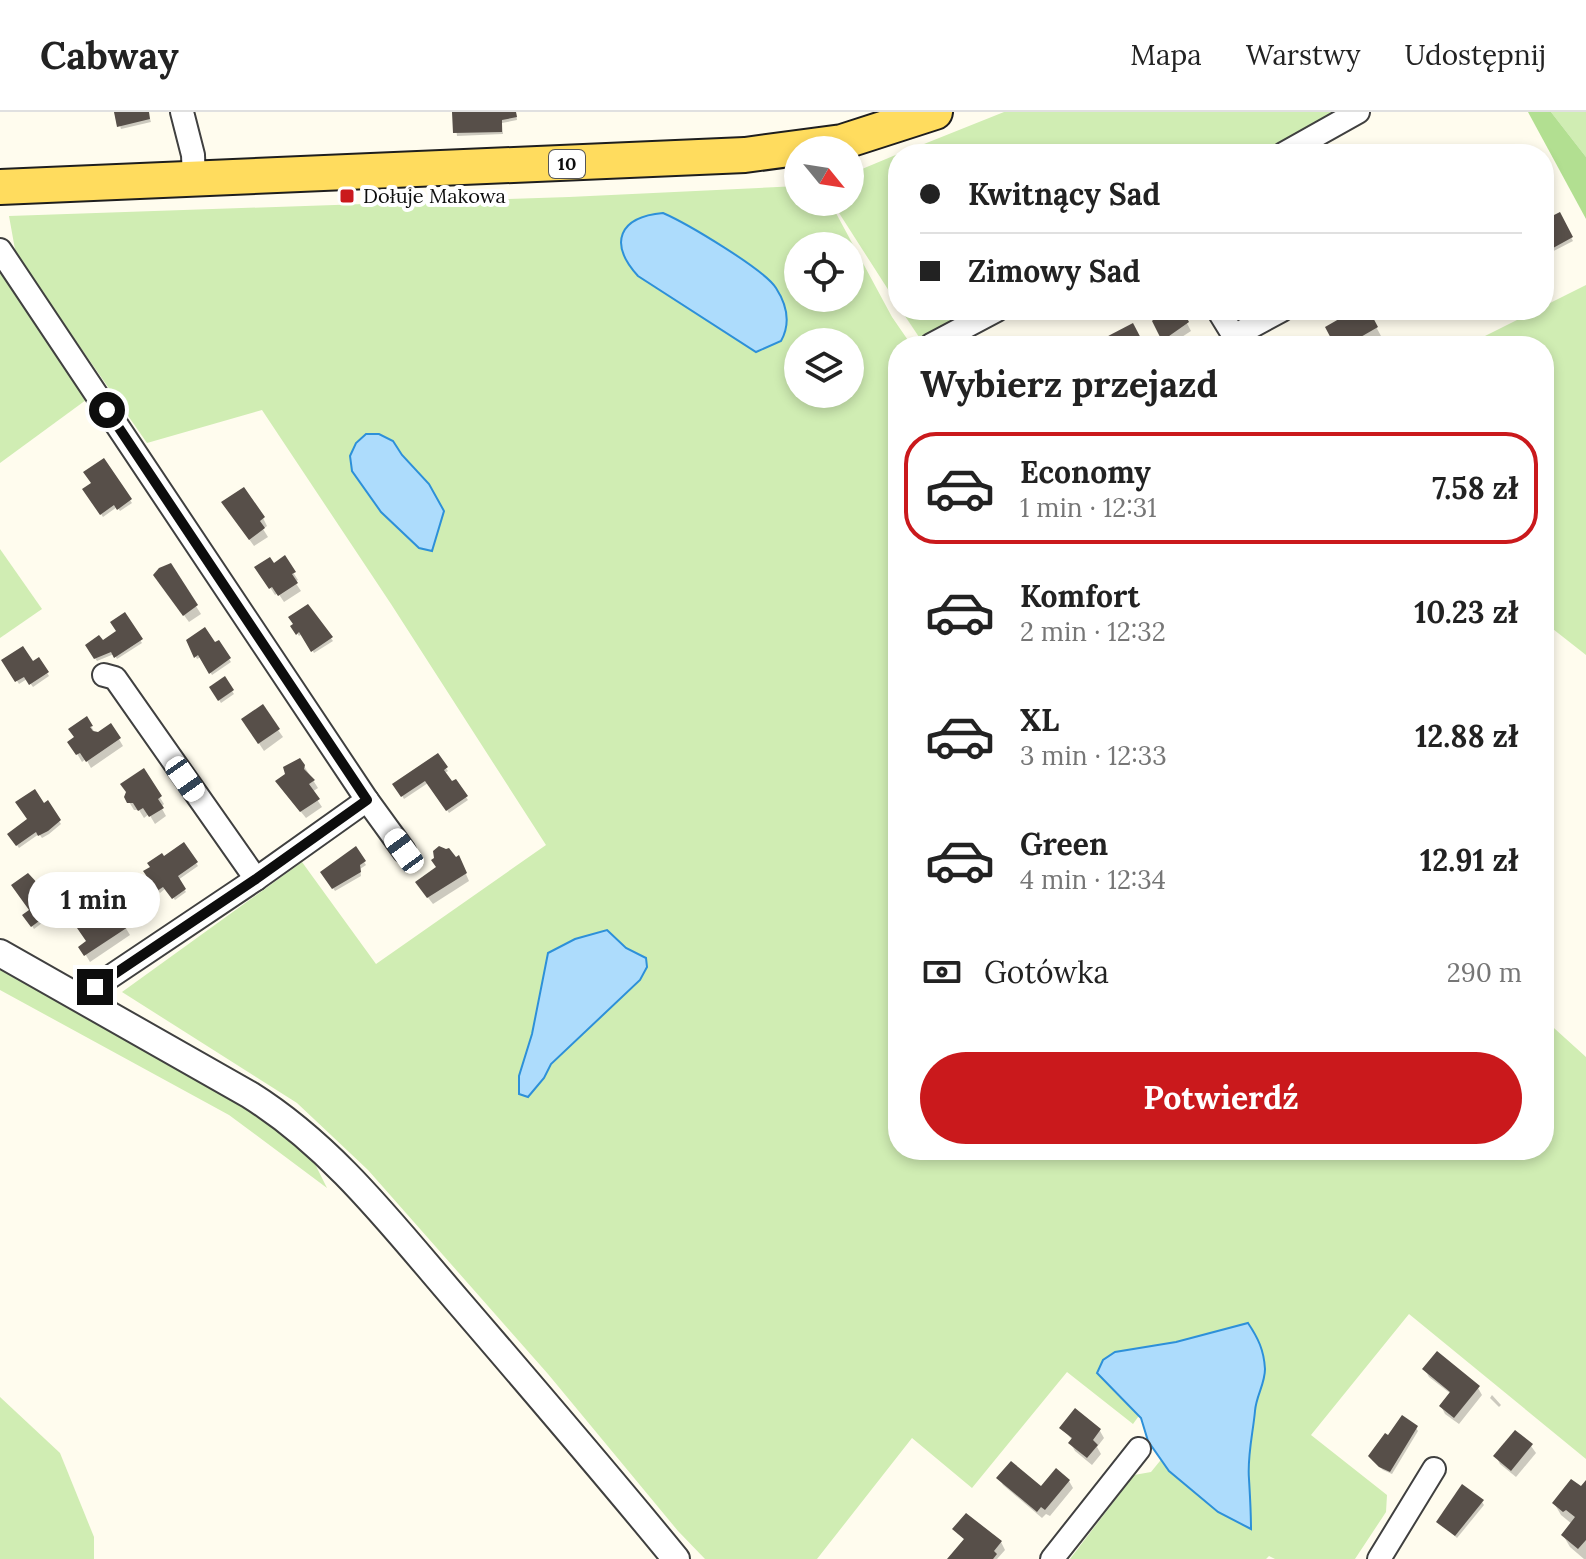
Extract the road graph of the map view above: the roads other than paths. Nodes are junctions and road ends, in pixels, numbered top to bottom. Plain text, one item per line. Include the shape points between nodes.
1 (182, 112) edge
2 (935, 112) edge
3 (1358, 112) edge
4 (1301, 144) edge
5 (194, 179) junction
6 (0, 187) edge
7 (0, 250) edge
8 (978, 320) edge
9 (1264, 320) edge
10 (948, 336) edge
11 (1234, 336) edge
12 (104, 675) dead end
13 (367, 800) junction
14 (404, 851) dead end
15 (256, 879) junction
16 (0, 953) edge
17 (86, 1002) junction
18 (1139, 1449) dead end
19 (1434, 1469) dead end
20 (676, 1559) edge
21 (1052, 1559) edge
22 (1379, 1559) edge

1 - 5 street
2 - 5 main road, 10 via 842,142 745,155
3 - 4 street
5 - 6 main road, 10
7 - 13 street
8 - 10 street
9 - 11 street
12 - 15 street via 115,678
13 - 14 street
13 - 15 street
15 - 17 street via 95,987
16 - 17 street
17 - 20 street via 292,1124 364,1193
18 - 21 street
19 - 22 street

